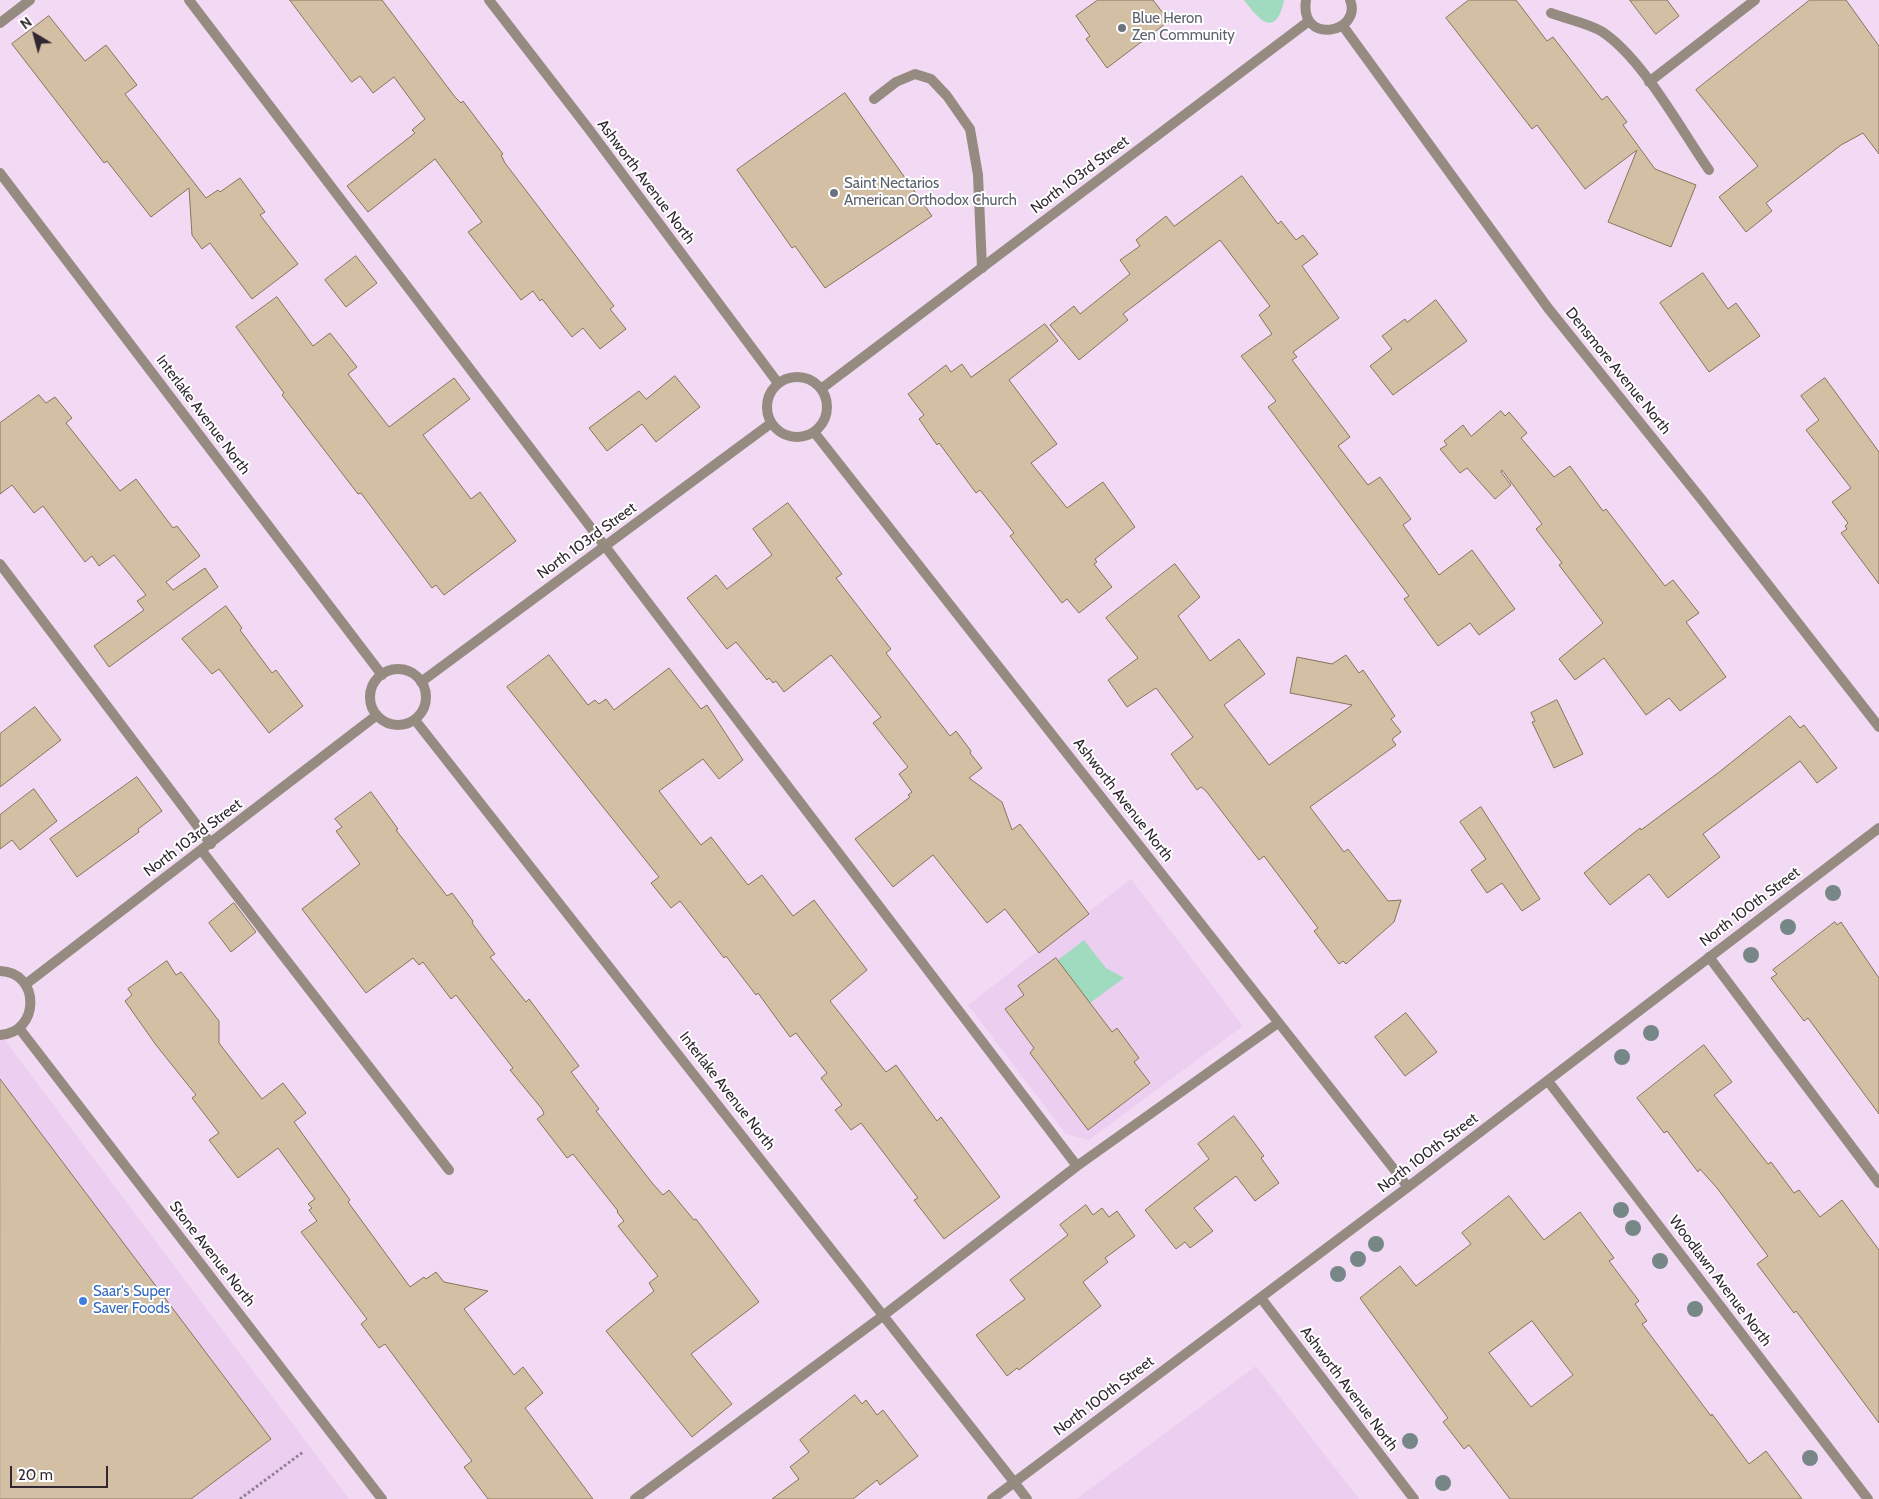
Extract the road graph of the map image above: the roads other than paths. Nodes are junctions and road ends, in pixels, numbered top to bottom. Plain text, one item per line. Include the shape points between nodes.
1 (30, 0) edge
2 (189, 0) edge
3 (489, 0) edge
4 (1306, 0) edge
5 (1350, 0) edge
6 (1755, 0) edge
7 (1551, 13) dead end
8 (1309, 21) junction
9 (0, 23) edge
10 (1342, 26) junction
11 (1649, 82) junction
12 (874, 99) dead end
13 (1709, 170) dead end
14 (0, 173) edge
15 (982, 268) junction
16 (778, 383) junction
17 (821, 389) junction
18 (770, 424) junction
19 (814, 432) junction
20 (604, 547) junction
21 (0, 564) edge
22 (382, 675) junction
23 (421, 682) junction
24 (377, 714) junction
25 (415, 720) junction
26 (1879, 727) edge
27 (1875, 830) edge
28 (1879, 842) edge
29 (210, 844) junction
30 (202, 851) junction
31 (1709, 957) junction
32 (0, 971) edge
33 (26, 984) junction
34 (1278, 1023) junction
35 (19, 1028) junction
36 (0, 1035) edge
37 (1548, 1081) junction
38 (1077, 1166) junction
39 (449, 1170) dead end
40 (1879, 1184) edge
41 (1408, 1188) junction
42 (1260, 1298) junction
43 (884, 1315) junction
44 (1014, 1482) junction
45 (382, 1499) edge
46 (635, 1499) edge
47 (992, 1499) edge
48 (1027, 1499) edge
49 (1414, 1499) edge
50 (1868, 1499) edge

1 - 9 street
2 - 20 street
3 - 16 street, Ashworth Avenue North
4 - 8 street via 1304,10
5 - 10 street via 1350,16
6 - 11 street
7 - 11 street via 1601,31 1628,56
8 - 10 street via 1319,29 1331,31
8 - 15 street, North 103rd Street
10 - 26 street, Densmore Avenue North via 1548,308
11 - 13 street
12 - 15 street via 896,82 915,74 931,79 970,129 978,175
14 - 22 street, Interlake Avenue North
15 - 17 street, North 103rd Street
16 - 17 street via 791,377 801,377 810,379
16 - 18 street via 766,403
17 - 19 street via 827,402 827,412 824,422
18 - 19 street via 787,436 798,438
18 - 20 street, North 103rd Street
19 - 34 street, Ashworth Avenue North
20 - 23 street, North 103rd Street
20 - 38 street
21 - 29 street
22 - 23 street via 403,670 411,672
22 - 24 street via 371,693 371,703
23 - 25 street via 426,702
24 - 25 street via 390,724
24 - 29 street, North 103rd Street
25 - 43 street, Interlake Avenue North
27 - 28 street
27 - 31 street, North 100th Street
29 - 30 street, North 103rd Street
30 - 33 street, North 103rd Street
30 - 39 street
31 - 37 street, North 100th Street
31 - 40 street
32 - 33 street via 12,974
33 - 35 street via 32,1006
34 - 38 street
34 - 41 street, Ashworth Avenue North
35 - 36 street
35 - 45 street, Stone Avenue North
37 - 41 street, North 100th Street
37 - 50 street, Woodlawn Avenue North
38 - 43 street
41 - 42 street, North 100th Street
42 - 44 street, North 100th Street
42 - 49 street, Ashworth Avenue North
43 - 44 street, Interlake Avenue North
43 - 46 street
44 - 47 street, North 100th Street
44 - 48 street, Interlake Avenue North

